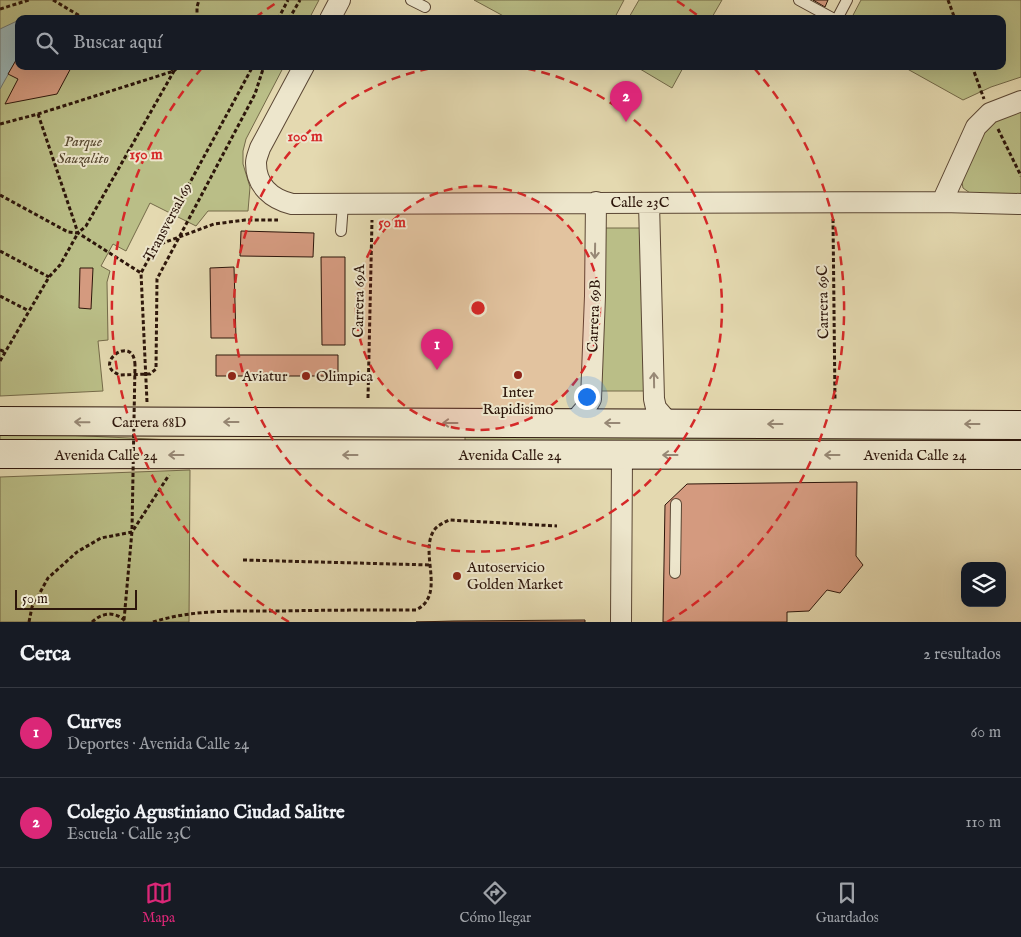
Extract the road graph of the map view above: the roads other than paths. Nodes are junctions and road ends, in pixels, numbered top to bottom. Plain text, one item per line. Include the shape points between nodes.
1 (340, 0) edge
2 (411, 0) edge
3 (800, 0) edge
4 (847, 0) edge
5 (425, 7) dead end
6 (332, 15) edge
7 (828, 15) edge
8 (838, 15) edge
9 (302, 70) edge
10 (1021, 101) edge
11 (596, 202) junction
12 (942, 202) junction
13 (649, 203) junction
14 (343, 204) junction
15 (1021, 204) edge
16 (341, 231) dead end
17 (0, 421) edge
18 (298, 422) junction
19 (332, 422) junction
20 (573, 423) junction
21 (670, 424) junction
22 (1021, 424) edge
23 (0, 454) edge
24 (225, 455) junction
25 (429, 455) junction
26 (622, 455) junction
27 (1021, 455) edge
28 (676, 504) dead end
29 (675, 574) dead end
30 (621, 622) edge

1 - 6 street
2 - 5 lane
3 - 7 lane
4 - 8 lane
9 - 14 street, Calle 23C via 260,148 256,162 264,188 273,197 292,204
10 - 12 street via 990,113 976,127
11 - 13 street, Calle 23C
11 - 14 street, Calle 23C
11 -> 20 street, Carrera 69B via 591,399
12 - 13 street, Calle 23C
12 - 15 street, Calle 23C
21 -> 13 street via 656,408 654,399
14 - 16 lane
18 -> 17 main road, Carrera 68D
18 - 19 main road, Avenida Calle 24
18 - 24 main road
20 -> 19 main road, Avenida Calle 24
19 - 25 main road
21 -> 20 main road, Avenida Calle 24
22 -> 21 main road, Avenida Calle 24
24 -> 23 main road, Avenida Calle 24
25 -> 24 main road, Avenida Calle 24
25 - 26 main road, Avenida Calle 24
27 -> 26 main road, Avenida Calle 24
26 - 30 street
28 - 29 lane

